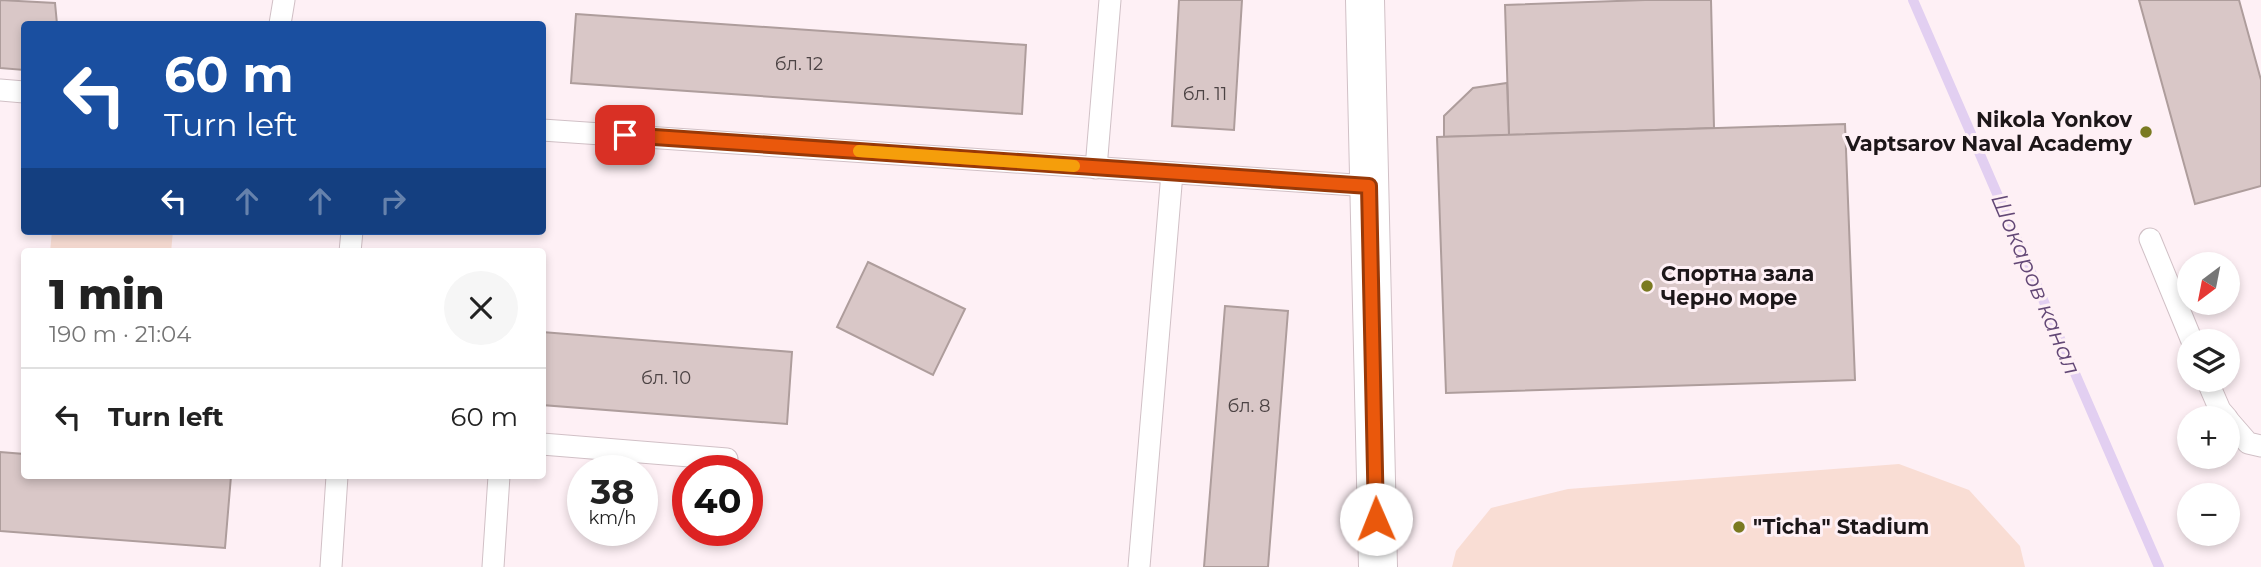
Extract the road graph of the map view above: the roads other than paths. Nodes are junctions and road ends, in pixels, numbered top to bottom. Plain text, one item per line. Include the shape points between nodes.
1 (284, 0) edge
2 (1110, 0) edge
3 (1365, 0) edge
4 (280, 21) edge
5 (0, 90) edge
6 (21, 92) edge
7 (546, 130) edge
8 (1096, 168) junction
9 (1172, 173) junction
10 (1369, 186) junction
11 (2150, 239) dead end
12 (2187, 329) edge
13 (2240, 434) edge
14 (546, 444) edge
15 (2261, 446) edge
16 (678, 455) edge
17 (337, 479) edge
18 (499, 479) edge
19 (331, 567) edge
20 (493, 567) edge
21 (1139, 567) edge
22 (1378, 567) edge

1 - 4 lane
2 - 8 lane
3 - 10 street
5 - 6 lane
7 - 8 lane
8 - 9 lane
9 - 10 lane
9 - 21 lane
10 - 22 street
11 - 12 lane
13 - 15 lane via 2248,443
14 - 16 lane
17 - 19 lane
18 - 20 lane

